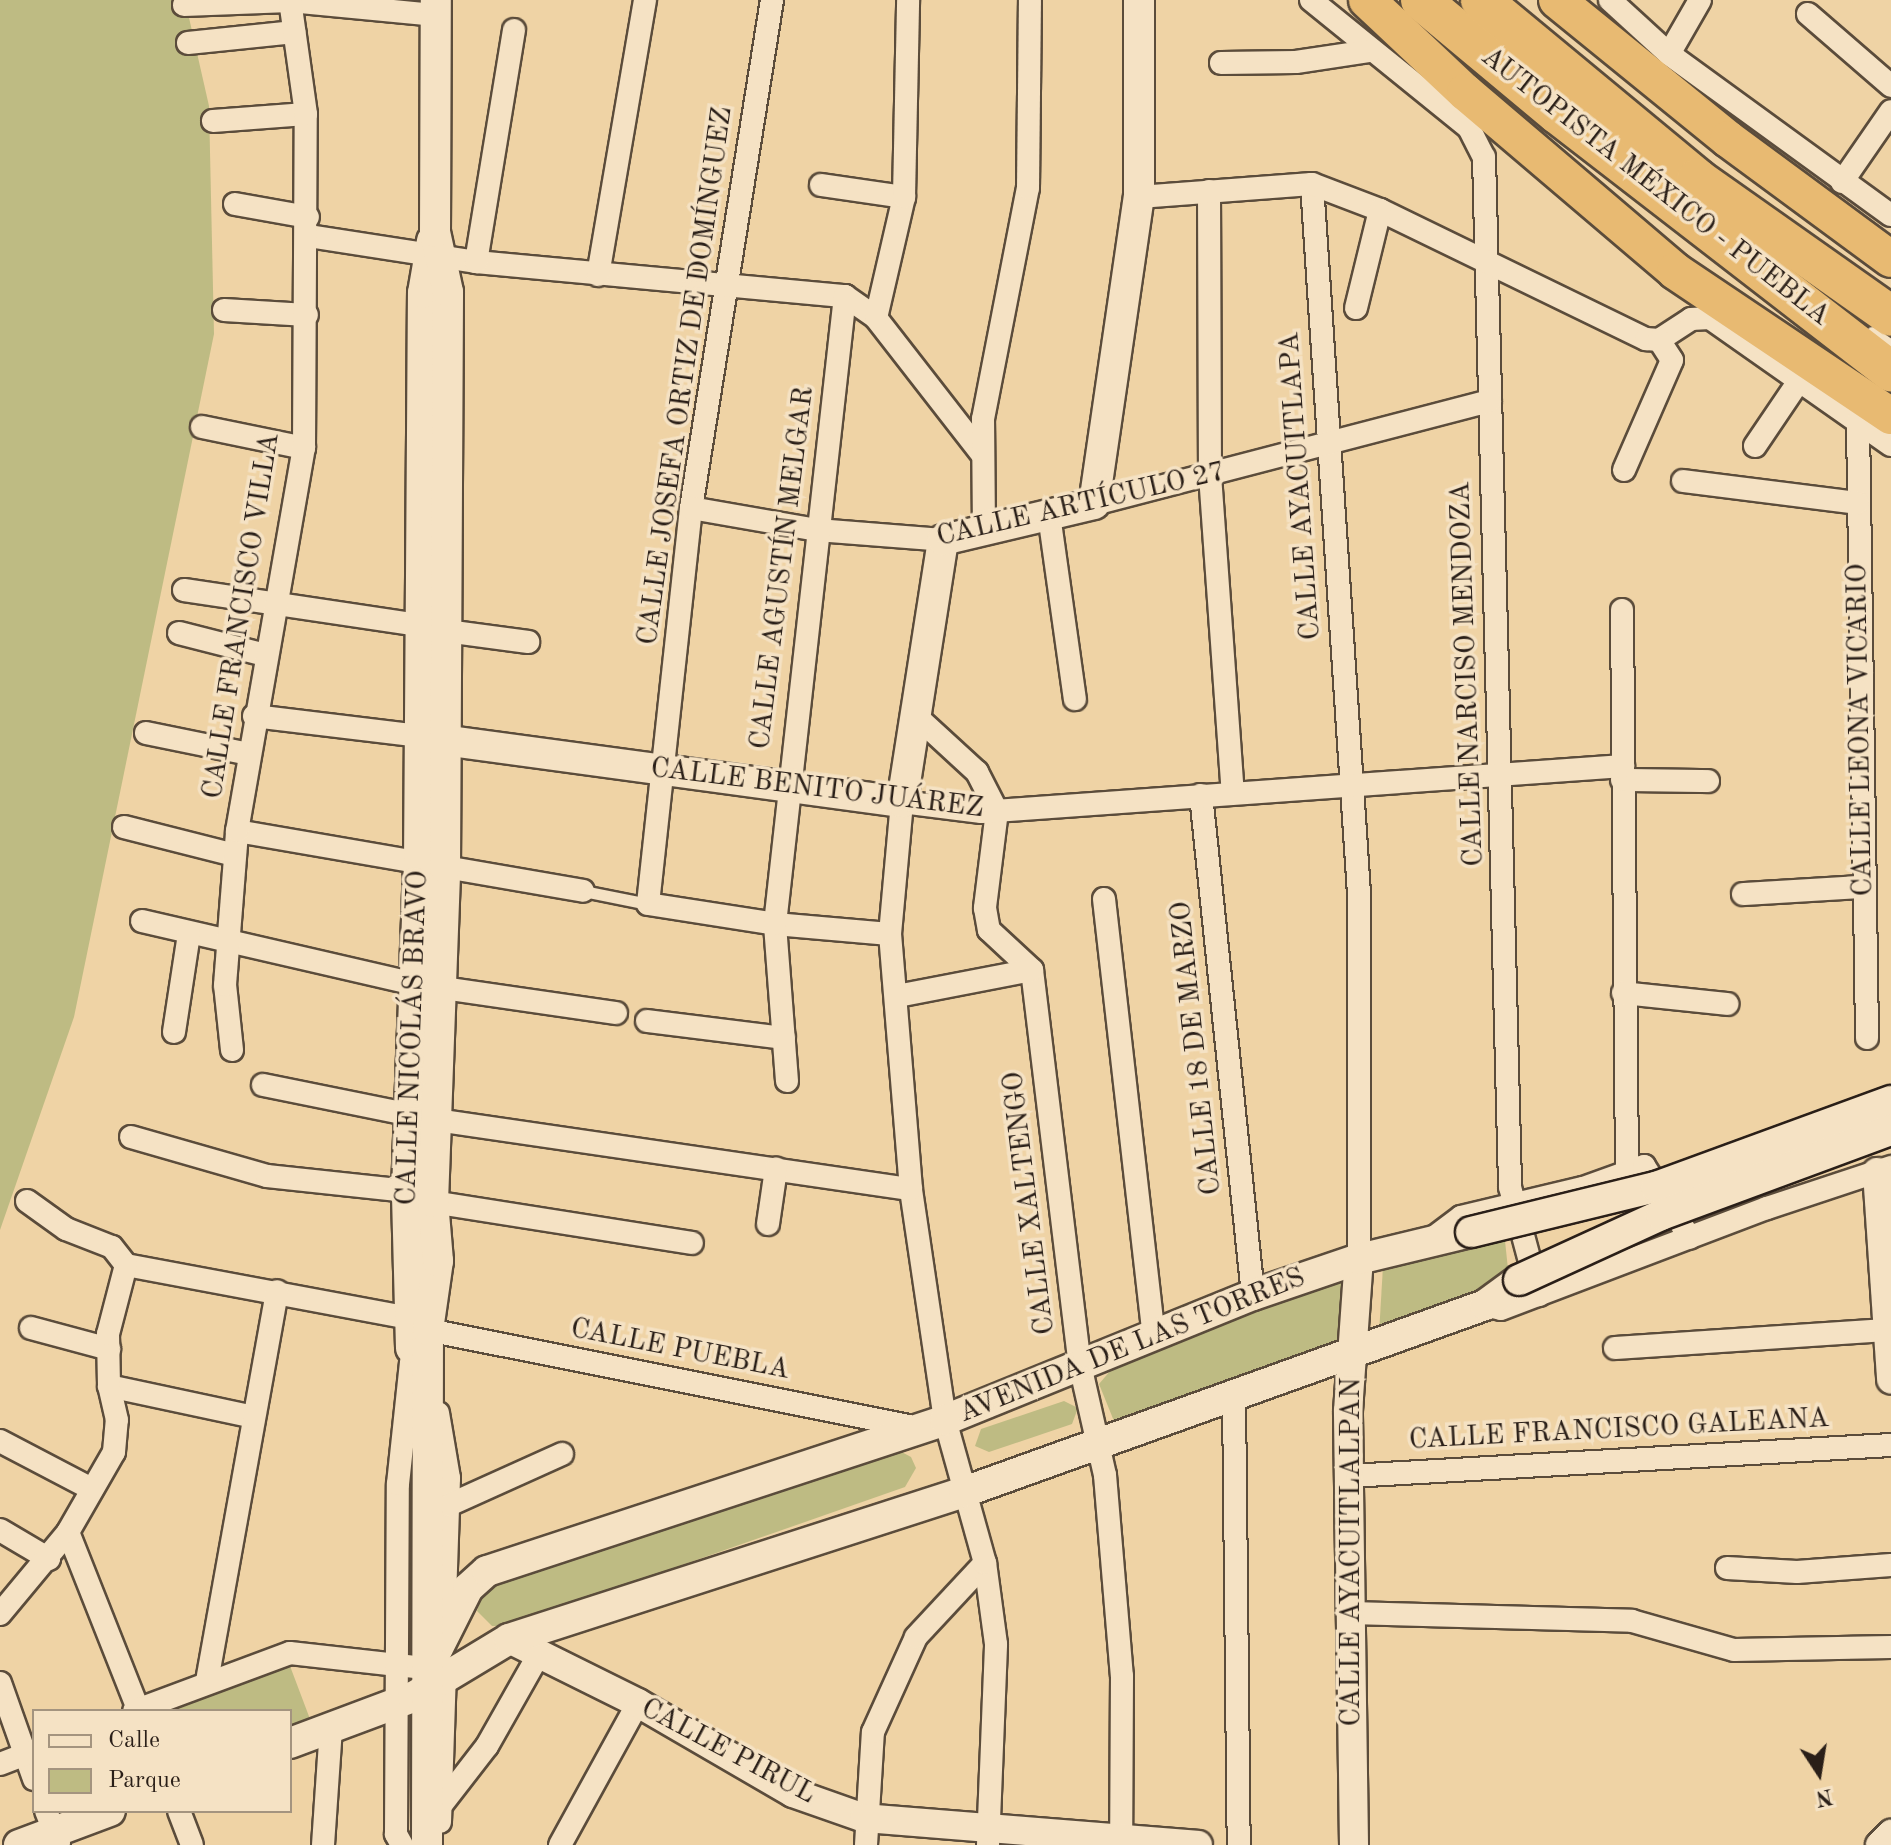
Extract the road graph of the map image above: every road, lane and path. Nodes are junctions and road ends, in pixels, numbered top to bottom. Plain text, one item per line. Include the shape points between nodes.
1 (645, 0) edge
2 (772, 0) edge
3 (908, 0) edge
4 (1030, 0) edge
5 (1139, 0) edge
6 (1367, 0) edge
7 (1421, 0) edge
8 (1442, 0) edge
9 (1557, 0) edge
10 (1610, 0) edge
11 (1700, 0) edge
12 (290, 1) edge
13 (1315, 2) edge
14 (1473, 2) edge
15 (184, 5) dead end
16 (436, 7) edge
17 (1808, 14) dead end
18 (514, 30) dead end
19 (294, 32) junction
20 (188, 43) dead end
21 (1370, 51) junction
22 (1669, 54) junction
23 (1221, 63) dead end
24 (1891, 86) edge
25 (1891, 111) edge
26 (306, 114) junction
27 (213, 121) dead end
28 (1489, 132) junction
29 (1842, 182) junction
30 (1312, 184) junction
31 (821, 185) dead end
32 (1209, 191) junction
33 (904, 197) junction
34 (1139, 197) junction
35 (235, 204) dead end
36 (1380, 210) junction
37 (1891, 215) edge
38 (308, 227) junction
39 (436, 249) junction
40 (1891, 259) edge
41 (476, 262) junction
42 (1486, 263) junction
43 (598, 275) junction
44 (727, 283) junction
45 (1801, 283) dead end
46 (845, 296) junction
47 (1356, 308) dead end
48 (224, 310) dead end
49 (307, 315) junction
50 (876, 318) junction
51 (1878, 322) edge
52 (1891, 330) edge
53 (1659, 340) junction
54 (1891, 345) edge
55 (1891, 371) edge
56 (1799, 381) junction
57 (1490, 401) junction
58 (1874, 419) edge
59 (202, 427) dead end
60 (1328, 445) junction
61 (1891, 445) edge
62 (1755, 446) dead end
63 (304, 448) junction
64 (981, 453) junction
65 (1624, 470) dead end
66 (1210, 475) junction
67 (1683, 481) dead end
68 (1858, 503) junction
69 (1094, 504) junction
70 (691, 508) junction
71 (1049, 515) junction
72 (817, 530) junction
73 (984, 531) junction
74 (943, 540) junction
75 (184, 590) dead end
76 (274, 605) junction
77 (1622, 610) dead end
78 (432, 628) junction
79 (179, 633) dead end
80 (528, 642) dead end
81 (265, 655) junction
82 (1075, 699) dead end
83 (254, 716) junction
84 (916, 716) junction
85 (146, 733) dead end
86 (432, 739) junction
87 (249, 754) junction
88 (663, 771) junction
89 (1501, 773) junction
90 (1622, 773) junction
91 (1708, 781) dead end
92 (1351, 784) junction
93 (787, 787) junction
94 (1233, 793) junction
95 (1201, 795) junction
96 (902, 802) junction
97 (997, 811) junction
98 (124, 827) dead end
99 (237, 831) junction
100 (235, 855) junction
101 (432, 866) junction
102 (1862, 887) junction
103 (583, 891) joint
104 (1743, 894) dead end
105 (1104, 899) dead end
106 (648, 904) junction
107 (142, 921) dead end
108 (775, 924) junction
109 (189, 934) junction
110 (890, 934) junction
111 (227, 944) junction
112 (1032, 970) junction
113 (428, 986) junction
114 (1623, 993) junction
115 (897, 996) junction
116 (1727, 1004) dead end
117 (616, 1013) dead end
118 (647, 1021) dead end
119 (174, 1032) dead end
120 (784, 1038) junction
121 (1867, 1038) dead end
122 (232, 1050) dead end
123 (787, 1081) dead end
124 (263, 1085) dead end
125 (1891, 1101) edge
126 (424, 1116) junction
127 (1891, 1130) edge
128 (131, 1137) dead end
129 (776, 1169) junction
130 (1884, 1169) edge
131 (1627, 1172) junction
132 (911, 1189) junction
133 (420, 1196) junction
134 (27, 1201) dead end
135 (1517, 1205) junction
136 (768, 1224) dead end
137 (1690, 1238) junction
138 (1427, 1242) junction
139 (692, 1243) dead end
140 (1359, 1259) junction
141 (126, 1265) junction
142 (1886, 1266) edge
143 (1529, 1288) junction
144 (277, 1291) junction
145 (1253, 1295) junction
146 (31, 1328) dead end
147 (1886, 1330) junction
148 (1154, 1335) junction
149 (420, 1342) junction
150 (1615, 1348) dead end
151 (109, 1349) junction
152 (1352, 1352) junction
153 (1080, 1365) junction
154 (1891, 1380) edge
155 (109, 1386) junction
156 (1234, 1395) junction
157 (254, 1417) junction
158 (933, 1424) junction
159 (0, 1441) edge
160 (1098, 1444) junction
161 (1891, 1445) edge
162 (562, 1454) dead end
163 (1350, 1476) junction
164 (92, 1489) junction
165 (964, 1492) junction
166 (449, 1505) junction
167 (0, 1530) edge
168 (68, 1532) junction
169 (49, 1559) junction
170 (985, 1563) junction
171 (1891, 1565) edge
172 (1727, 1568) dead end
173 (1351, 1613) junction
174 (0, 1614) edge
175 (444, 1633) junction
176 (509, 1639) junction
177 (1891, 1647) edge
178 (539, 1654) junction
179 (207, 1681) junction
180 (418, 1681) junction
181 (0, 1683) edge
182 (638, 1703) junction
183 (137, 1709) edge
184 (139, 1709) edge
185 (331, 1727) junction
186 (292, 1742) edge
187 (29, 1753) edge
188 (0, 1764) edge
189 (442, 1804) junction
190 (104, 1813) edge
191 (180, 1813) edge
192 (54, 1829) edge
193 (865, 1831) edge
194 (1891, 1834) edge
195 (988, 1838) edge
196 (1121, 1843) edge
197 (19, 1845) edge
198 (192, 1845) edge
199 (323, 1845) edge
200 (402, 1845) edge
201 (409, 1845) edge
202 (430, 1845) edge
203 (560, 1845) edge
204 (1198, 1845) edge
205 (1239, 1845) edge
206 (1354, 1845) edge
207 (1880, 1845) edge

1 - 43 street
2 - 44 street, CALLE JOSEFA ORTIZ DE DOMÍNGUEZ
3 - 33 street
4 - 64 street via 1028,188
5 - 34 main road
6 - 28 highway
7 - 55 highway, AUTOPISTA MÉXICO - PUEBLA via 1558,114
8 - 45 lane via 1671,193
9 - 40 highway via 1728,139
10 - 22 street
11 - 22 street
12 - 15 street
12 - 16 street
12 - 19 street, CALLE FRANCISCO VILLA
13 - 21 street
14 - 51 highway, AUTOPISTA MÉXICO - PUEBLA
14 - 52 lane via 1665,170
16 - 39 main road, CALLE NICOLÁS BRAVO
17 - 24 street
18 - 41 street
19 - 20 street
19 - 26 street, CALLE FRANCISCO VILLA
21 - 23 street via 1296,62
21 - 28 street via 1469,128
22 - 29 street
25 - 29 street
26 - 27 street
26 - 38 street, CALLE FRANCISCO VILLA
28 - 42 street, CALLE NARCISO MENDOZA via 1484,157
28 - 58 highway
29 - 37 street
30 - 32 street
30 - 36 street
30 - 60 street, CALLE AYACUITLAPA
31 - 33 street
32 - 34 street
32 - 66 street
33 - 50 street
34 - 69 main road
35 - 38 street
36 - 42 street
36 - 47 street
38 - 39 street
38 - 49 street, CALLE FRANCISCO VILLA
39 - 41 street
39 - 78 main road, CALLE NICOLÁS BRAVO via 448,292
41 - 43 street
42 - 53 street via 1646,339
42 - 57 street, CALLE NARCISO MENDOZA
43 - 44 street
44 - 46 street
44 - 70 street, CALLE JOSEFA ORTIZ DE DOMÍNGUEZ
46 - 50 street
46 - 72 street, CALLE AGUSTÍN MELGAR
48 - 49 street
49 - 63 street, CALLE FRANCISCO VILLA
50 - 64 street
51 - 54 lane
53 - 56 street via 1691,319 1710,318
53 - 65 street via 1672,360
56 - 58 street
56 - 62 street
57 - 60 street, CALLE ARTÍCULO 27
57 - 89 street, CALLE NARCISO MENDOZA
58 - 61 street
58 - 68 street, CALLE LEONA VICARIO
59 - 63 street
60 - 66 street, CALLE ARTÍCULO 27
60 - 92 street, CALLE AYACUITLAPA
63 - 76 street, CALLE FRANCISCO VILLA
64 - 73 street
66 - 69 street, CALLE ARTÍCULO 27
66 - 94 street
67 - 68 street
68 - 102 street, CALLE LEONA VICARIO
69 - 71 main road, CALLE ARTÍCULO 27
70 - 72 street, CALLE ARTÍCULO 27
70 - 88 street, CALLE JOSEFA ORTIZ DE DOMÍNGUEZ
71 - 73 main road, CALLE ARTÍCULO 27
71 - 82 street
72 - 74 street, CALLE ARTÍCULO 27
72 - 93 street, CALLE AGUSTÍN MELGAR
73 - 74 main road, CALLE ARTÍCULO 27
74 - 84 main road
75 - 76 street
76 - 78 street
76 - 81 street, CALLE FRANCISCO VILLA
77 - 90 street
78 - 80 street
78 - 86 main road, CALLE NICOLÁS BRAVO
79 - 81 street
81 - 83 street, CALLE FRANCISCO VILLA
83 - 86 street, CALLE BENITO JUÁREZ
83 - 87 street, CALLE FRANCISCO VILLA
84 - 96 main road
84 - 97 street via 977,772
85 - 87 street
86 - 88 main road, CALLE BENITO JUÁREZ
86 - 101 main road, CALLE NICOLÁS BRAVO
87 - 99 street, CALLE FRANCISCO VILLA
88 - 93 main road, CALLE BENITO JUÁREZ
88 - 106 street, CALLE JOSEFA ORTIZ DE DOMÍNGUEZ
89 - 90 street, CALLE BENITO JUÁREZ
89 - 92 street, CALLE BENITO JUÁREZ
89 - 135 street, CALLE NARCISO MENDOZA via 1510,1187
90 - 91 street, CALLE BENITO JUÁREZ
90 - 114 street
92 - 94 street, CALLE BENITO JUÁREZ
92 - 140 street, CALLE AYACUITLAPA via 1359,894
93 - 96 main road, CALLE BENITO JUÁREZ
93 - 108 street, CALLE AGUSTÍN MELGAR
94 - 95 street, CALLE BENITO JUÁREZ
95 - 97 street, CALLE BENITO JUÁREZ
95 - 145 street, CALLE 18 DE MARZO
96 - 97 street, CALLE BENITO JUÁREZ
96 - 110 street
97 - 112 street via 985,908 989,930
98 - 100 street
99 - 100 street, CALLE FRANCISCO VILLA
99 - 101 street
100 - 111 street, CALLE FRANCISCO VILLA
101 - 103 street
101 - 113 main road, CALLE NICOLÁS BRAVO
102 - 104 street
102 - 121 street, CALLE LEONA VICARIO
103 - 106 lane
105 - 148 street
106 - 108 street
107 - 109 street
108 - 110 street
108 - 120 street, CALLE AGUSTÍN MELGAR
109 - 111 street
109 - 119 street
110 - 115 street
111 - 113 street
111 - 122 street, CALLE FRANCISCO VILLA
112 - 115 street
112 - 153 street, CALLE XALTENGO
113 - 117 street, CALLE NICOLÁS BRAVO
113 - 126 main road, CALLE NICOLÁS BRAVO
114 - 116 street
114 - 131 street
115 - 132 street
118 - 120 street
120 - 123 street, CALLE AGUSTÍN MELGAR
124 - 126 street
125 - 138 main road, AVENIDA DE LAS TORRES, bridge via 1656,1187
126 - 129 street
126 - 133 main road, CALLE NICOLÁS BRAVO
127 - 143 main road, bridge via 1661,1215
128 - 133 street via 267,1176
129 - 132 street
129 - 136 street
130 - 137 street
130 - 142 street
131 - 135 street
131 - 137 street via 1644,1166
132 - 158 street
133 - 139 street
133 - 149 main road, CALLE NICOLÁS BRAVO via 438,1261
134 - 141 street via 66,1229 112,1247
135 - 138 street via 1461,1217
135 - 143 street, CALLE NARCISO MENDOZA
137 - 143 street
138 - 140 main road, AVENIDA DE LAS TORRES
140 - 145 main road, AVENIDA DE LAS TORRES
140 - 152 street, CALLE AYACUITLALPAN
141 - 144 street, CALLE PUEBLA
141 - 151 street
142 - 147 street
143 - 152 main road
144 - 149 street, CALLE PUEBLA
144 - 157 street
145 - 148 main road, AVENIDA DE LAS TORRES
146 - 151 street
147 - 150 street
147 - 154 street
148 - 153 main road, AVENIDA DE LAS TORRES
149 - 158 street, CALLE PUEBLA
149 - 166 street
149 - 180 main road, CALLE NICOLÁS BRAVO
151 - 155 street
152 - 156 main road
152 - 163 street, CALLE AYACUITLALPAN
153 - 158 main road, AVENIDA DE LAS TORRES
153 - 160 street, CALLE XALTENGO
155 - 157 street
155 - 164 street via 117,1420 114,1452
156 - 160 main road
156 - 205 street
157 - 179 street
158 - 165 street
158 - 175 main road, AVENIDA DE LAS TORRES via 487,1571 468,1588
159 - 164 street
160 - 165 main road
160 - 196 street, CALLE XALTENGO via 1122,1676
161 - 163 street, CALLE FRANCISCO GALEANA
162 - 166 street
163 - 173 street, CALLE AYACUITLALPAN
164 - 168 street
165 - 170 street
165 - 176 main road
166 - 175 street
167 - 169 street
168 - 169 street
168 - 183 street
169 - 174 street
170 - 193 street via 916,1637 873,1732
170 - 195 street via 996,1644
171 - 172 street via 1797,1572
173 - 177 street via 1632,1621 1734,1650
173 - 206 street, CALLE AYACUITLALPAN
175 - 180 main road, AVENIDA DE LAS TORRES
176 - 178 street, CALLE PIRUL
176 - 180 main road
178 - 182 street, CALLE PIRUL
178 - 189 street via 487,1746
179 - 180 street via 290,1653
179 - 184 street
180 - 185 main road
180 - 189 street
180 - 200 street via 396,1834
180 - 201 main road, CALLE NICOLÁS BRAVO
180 - 202 main road, CALLE NICOLÁS BRAVO
181 - 187 street
182 - 193 street, CALLE PIRUL
182 - 203 street
185 - 186 main road
185 - 199 street
187 - 188 street
189 - 202 street
190 - 192 main road
191 - 198 street
192 - 197 main road
193 - 195 street, CALLE PIRUL
194 - 207 street
195 - 196 street, CALLE PIRUL
196 - 204 street, CALLE PIRUL

